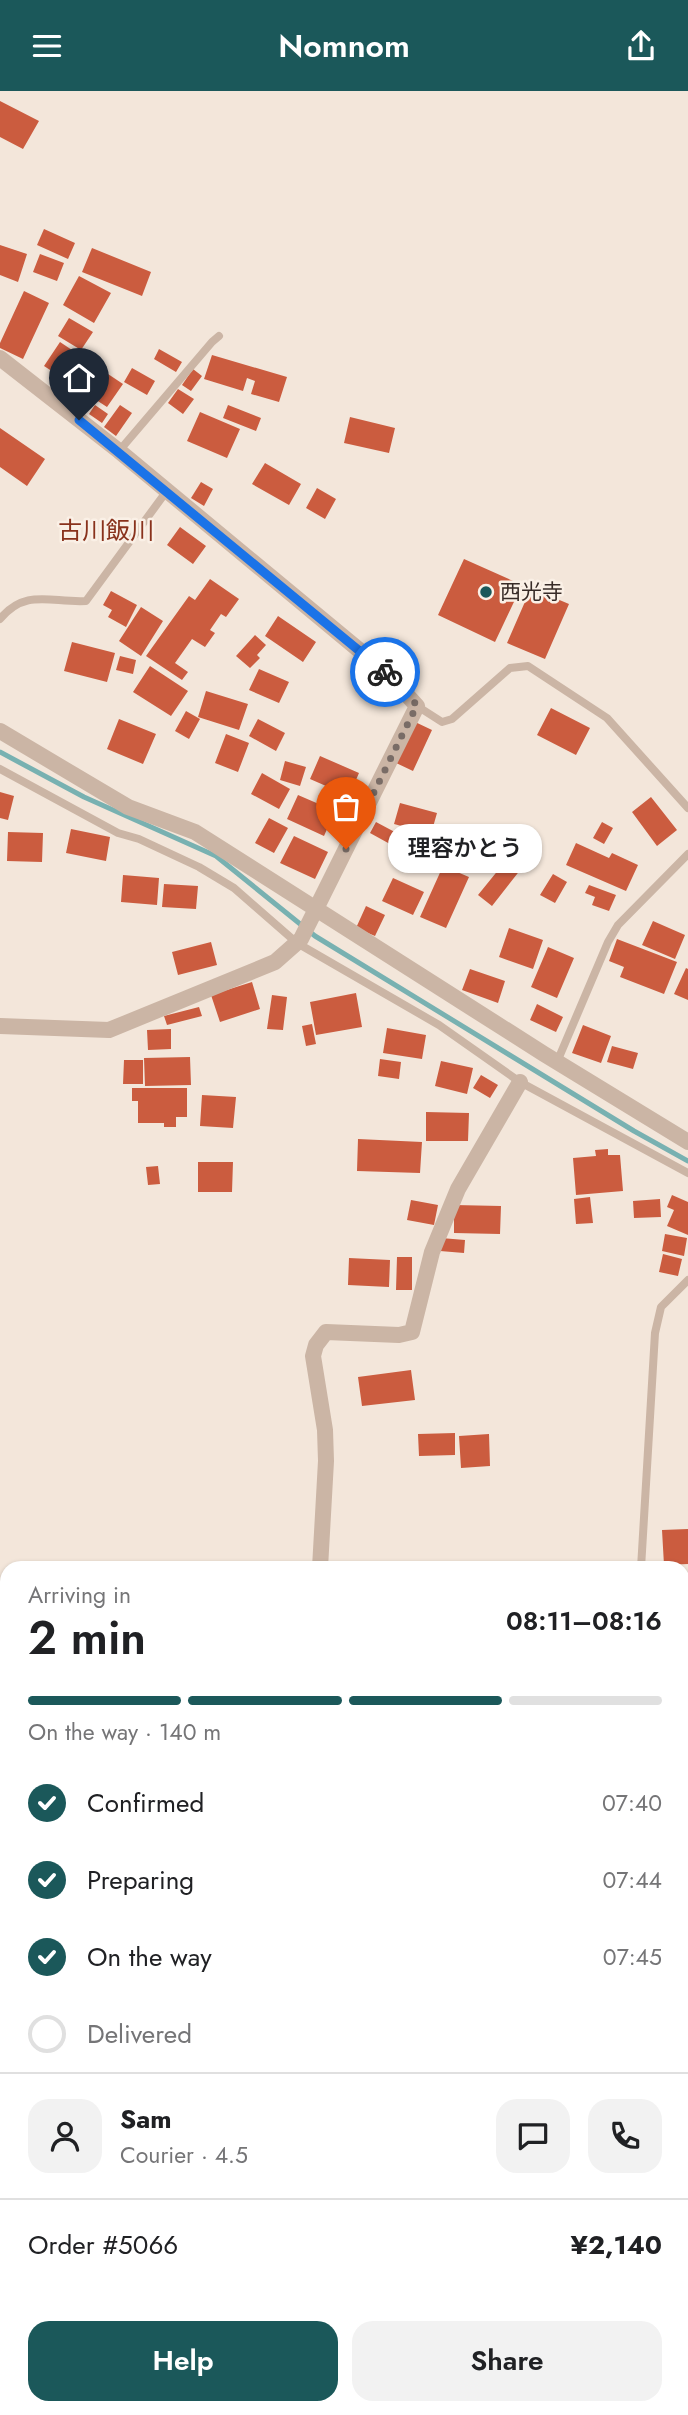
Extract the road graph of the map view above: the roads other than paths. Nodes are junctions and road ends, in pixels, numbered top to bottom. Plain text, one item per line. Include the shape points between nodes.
1 (219, 336) dead end
2 (0, 358) edge
3 (119, 451) junction
4 (166, 492) junction
5 (0, 619) edge
6 (417, 705) junction
7 (0, 731) edge
8 (0, 769) edge
9 (688, 808) edge
10 (688, 854) edge
11 (315, 910) junction
12 (299, 941) junction
13 (0, 1026) edge
14 (557, 1062) junction
15 (520, 1082) junction
16 (688, 1142) edge
17 (688, 1173) edge
18 (688, 1280) edge
19 (320, 1561) edge
20 (641, 1561) edge

1 - 3 lane
2 - 3 street
3 - 4 street
4 - 5 lane via 86,601 32,598 12,606
4 - 6 street via 388,674
6 - 9 lane via 442,722 452,719 510,668 528,666 607,717
6 - 11 street
7 - 11 street via 128,807 195,832
8 - 12 lane via 118,833 199,867 234,888
10 - 14 lane via 618,925
11 - 12 street
11 - 14 street
12 - 13 street via 275,962 108,1030
12 - 15 lane via 439,1025
14 - 16 street
15 - 17 lane
15 - 19 street via 458,1189 432,1252 411,1332 326,1332 316,1345 313,1356 326,1461
18 - 20 lane via 662,1307 655,1333

